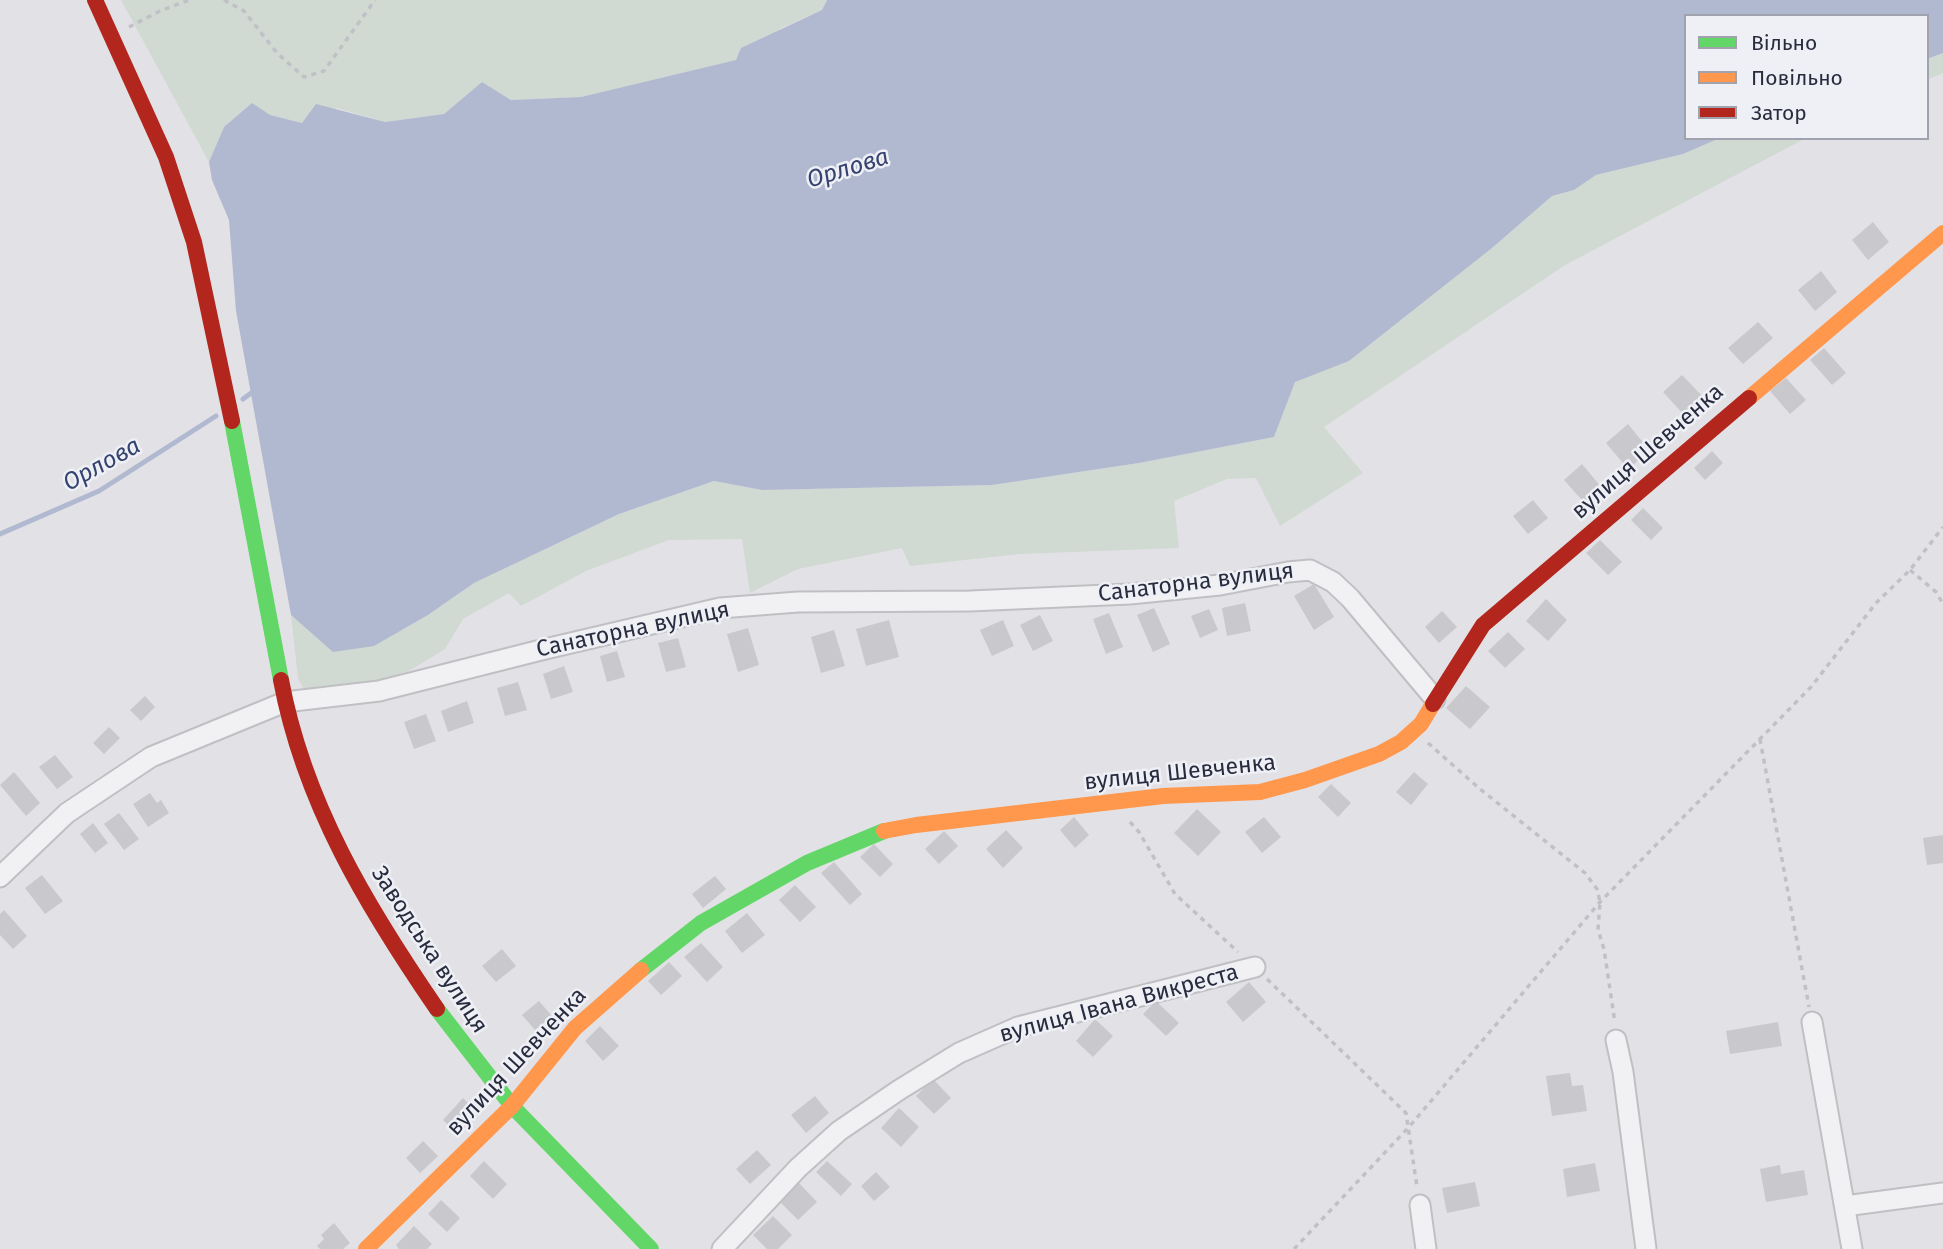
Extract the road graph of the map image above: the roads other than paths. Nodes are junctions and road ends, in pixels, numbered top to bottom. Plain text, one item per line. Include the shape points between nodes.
1 (95, 0) edge
2 (1943, 233) edge
3 (1435, 699) junction
4 (285, 702) junction
5 (0, 877) edge
6 (1255, 967) dead end
7 (1812, 1023) road end
8 (1616, 1034) road end
9 (513, 1106) junction
10 (1943, 1193) edge
11 (1420, 1205) road end
12 (1845, 1206) junction
13 (366, 1249) edge
14 (651, 1249) edge
15 (722, 1249) edge
16 (1426, 1249) edge
17 (1646, 1249) edge
18 (1852, 1249) edge

1 - 4 street, Заводська вулиця via 166,157 194,242
2 - 3 street, вулиця Шевченка via 1483,625
3 - 4 street, Санаторна вулиця via 1350,598 1310,570 1130,594 720,608 379,691
3 - 9 street, вулиця Шевченка via 1421,724 1401,742 1306,780 1260,792 1163,796 916,825 876,833 807,863 701,923 635,975 575,1028
4 - 5 street, Санаторна вулиця via 151,757 67,813
4 - 9 street, Заводська вулиця via 305,771 351,873 447,1024
6 - 15 street, вулиця Івана Викреста via 1018,1027 959,1053 839,1131 798,1167
7 - 12 street
8 - 17 street
9 - 13 street, вулиця Шевченка
9 - 14 street, Заводська вулиця
10 - 12 street
11 - 16 street
12 - 18 street

